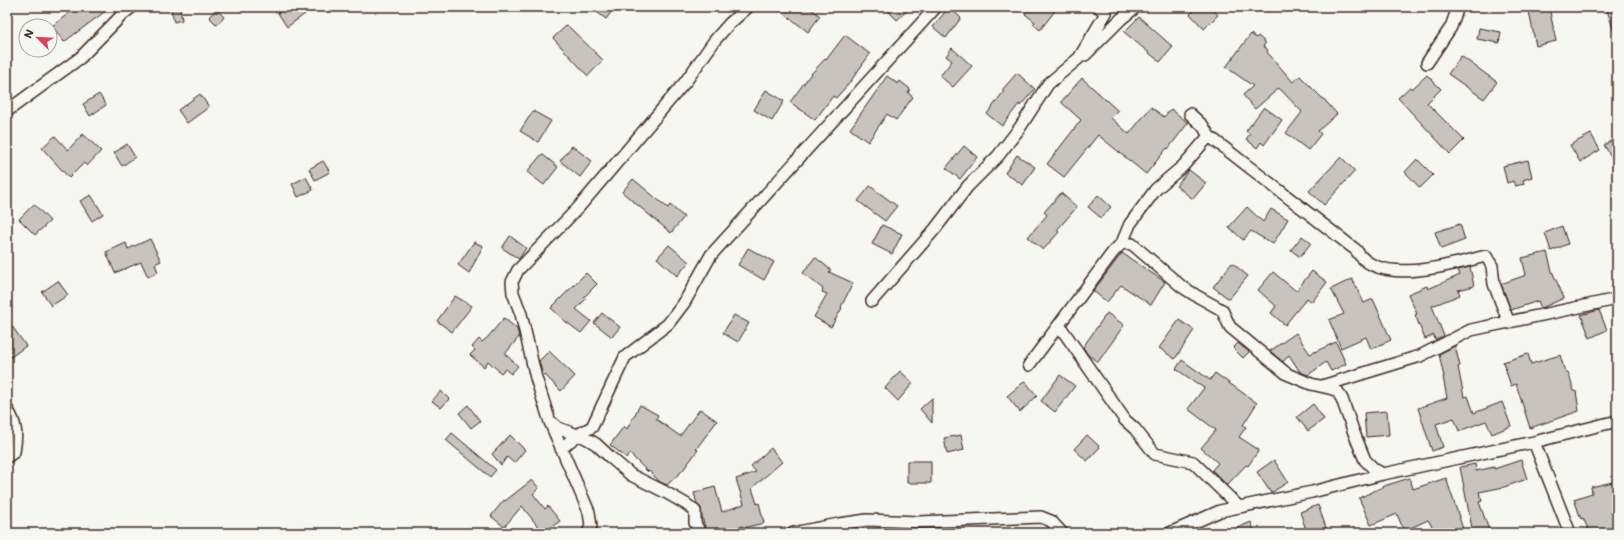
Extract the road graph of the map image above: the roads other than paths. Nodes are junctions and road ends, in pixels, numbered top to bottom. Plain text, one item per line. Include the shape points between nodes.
1 (132, 7) edge
2 (936, 7) edge
3 (1099, 7) edge
4 (1136, 7) edge
5 (1458, 7) edge
6 (740, 9) edge
7 (1426, 63) dead end
8 (1048, 84) junction
9 (7, 111) edge
10 (1190, 114) dead end
11 (1209, 136) junction
12 (1122, 243) junction
13 (1617, 299) edge
14 (872, 302) dead end
15 (1509, 323) junction
16 (1059, 325) junction
17 (1029, 365) dead end
18 (1322, 386) junction
19 (7, 409) edge
20 (1617, 421) edge
21 (550, 422) junction
22 (577, 434) junction
23 (1534, 442) junction
24 (561, 449) junction
25 (7, 457) edge
26 (1383, 474) junction
27 (1238, 506) junction
28 (588, 533) edge
29 (700, 533) edge
30 (793, 533) edge
31 (1062, 533) edge
32 (1170, 533) edge
33 (1570, 533) edge

1 - 9 street via 80,58
2 - 22 street via 712,255 684,303 668,324 625,357 592,427
3 - 8 street via 1106,13 1079,58
4 - 8 street via 1077,63 1064,80 1057,86
5 - 7 street via 1451,27
6 - 21 street via 686,81 579,207 518,270 512,282
8 - 14 street via 998,156 968,186
10 - 11 street
11 - 12 street via 1183,166 1156,189 1130,224
11 - 15 street via 1356,250 1361,258 1383,269 1399,271 1433,268 1486,256 1492,266 1494,284
12 - 16 street
12 - 18 street via 1132,244 1181,286 1222,310 1230,327 1287,374
13 - 15 street
15 - 18 street via 1471,330 1420,356
16 - 17 street
16 - 27 street via 1124,420 1136,429 1155,454 1193,462
18 - 26 street via 1338,392 1365,460
19 - 25 street via 13,418 17,435 14,452
20 - 23 street
21 - 22 street via 558,428
21 - 24 street
22 - 24 street
22 - 29 street via 596,444 631,475 686,504 695,512 695,523
23 - 26 street
23 - 33 street
24 - 28 street via 589,512 591,526
26 - 27 street via 1312,492
27 - 32 street via 1220,510
30 - 31 street via 867,520 919,522 1041,517 1051,521

